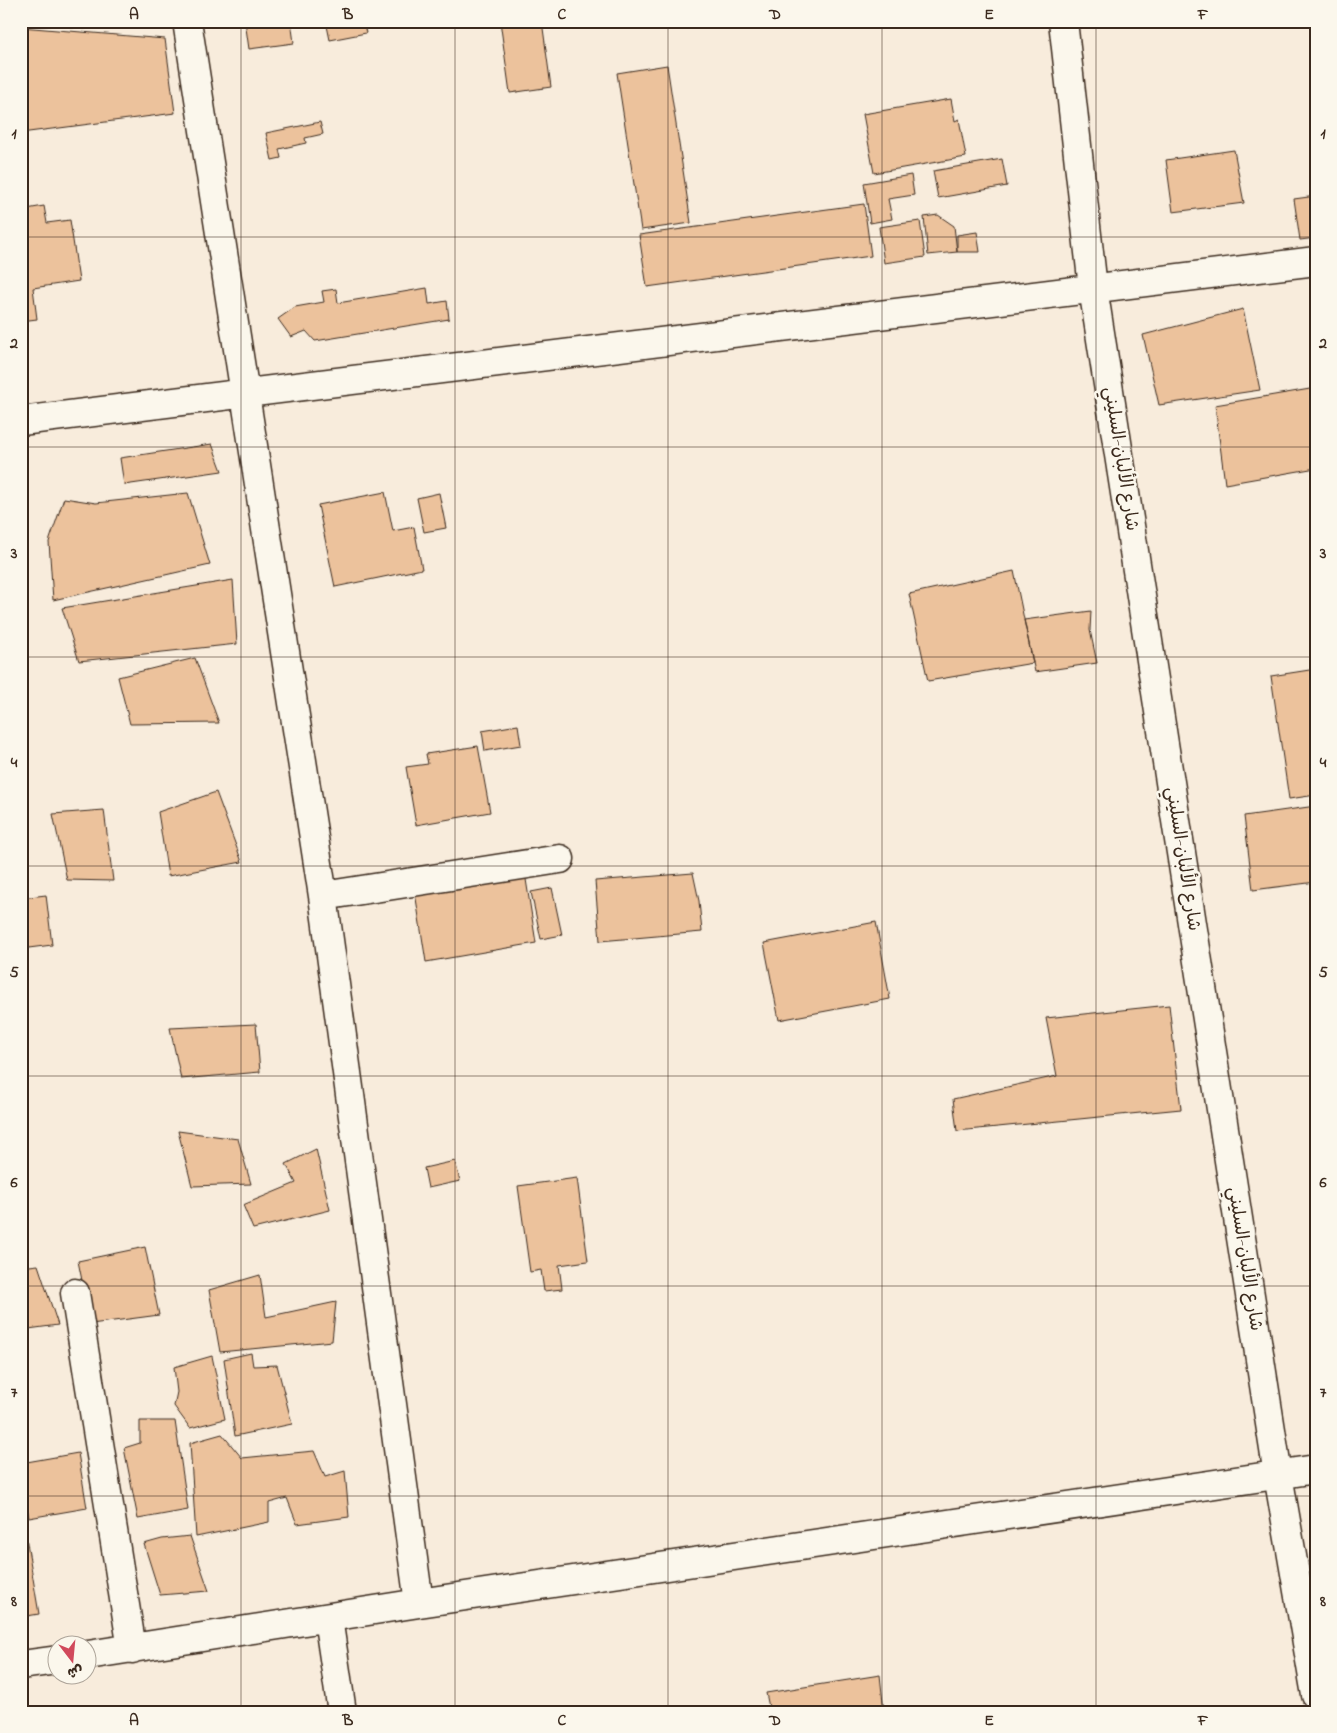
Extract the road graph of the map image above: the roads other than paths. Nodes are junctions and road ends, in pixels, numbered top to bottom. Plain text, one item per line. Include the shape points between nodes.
1 (187, 21) edge
2 (1062, 21) edge
3 (1316, 261) edge
4 (1093, 288) junction
5 (246, 394) junction
6 (21, 420) edge
7 (560, 859) dead end
8 (323, 896) junction
9 (75, 1292) dead end
10 (1316, 1469) edge
11 (1278, 1475) junction
12 (420, 1603) junction
13 (328, 1618) junction
14 (132, 1649) junction
15 (98, 1654) edge
16 (48, 1661) edge
17 (21, 1665) edge
18 (1316, 1695) edge
19 (342, 1712) edge

1 - 5 street
2 - 4 street, شارع الألبان-السليني
3 - 4 street
4 - 5 street
4 - 11 street, شارع الألبان-السليني
5 - 6 street
5 - 8 street
7 - 8 street
8 - 12 street
9 - 14 street
10 - 11 street
11 - 12 street
11 - 18 street, شارع الألبان-السليني
12 - 13 street
13 - 14 street
13 - 19 street
14 - 15 street
16 - 17 street

